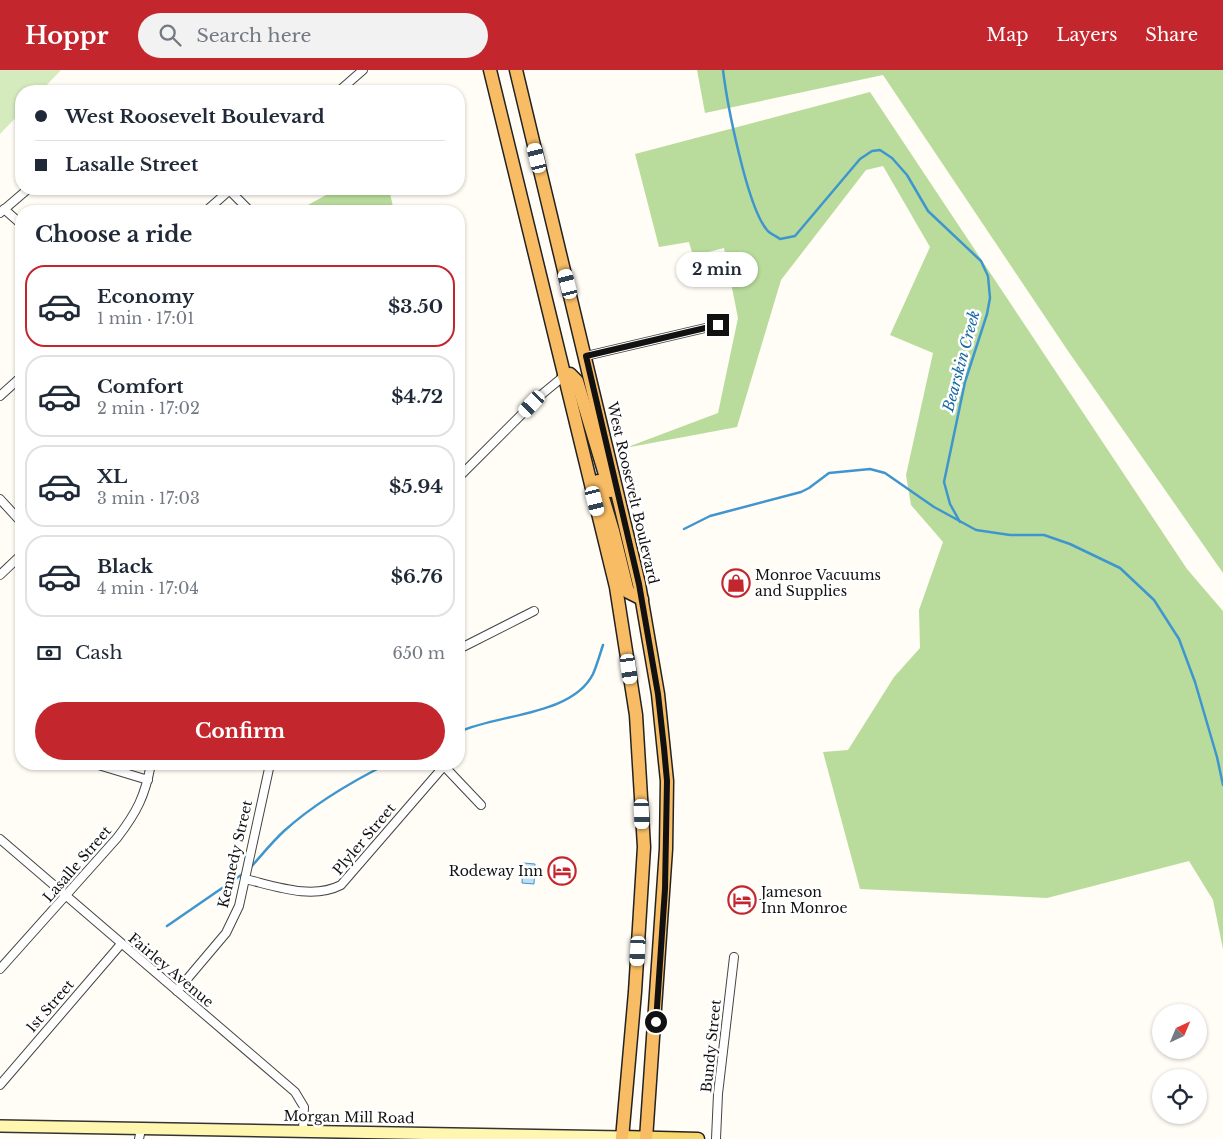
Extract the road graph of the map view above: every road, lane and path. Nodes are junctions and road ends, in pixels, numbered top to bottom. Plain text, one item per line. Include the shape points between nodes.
1 (363, 70) edge
2 (490, 70) edge
3 (516, 70) edge
4 (345, 85) edge
5 (21, 195) edge
6 (223, 195) edge
7 (235, 195) edge
8 (212, 205) edge
9 (244, 205) edge
10 (2, 211) edge
11 (15, 220) edge
12 (718, 325) dead end
13 (586, 356) junction
14 (564, 376) junction
15 (15, 382) edge
16 (1, 393) edge
17 (581, 445) junction
18 (465, 471) edge
19 (0, 499) edge
20 (15, 515) edge
21 (626, 528) junction
22 (15, 561) edge
23 (0, 575) edge
24 (642, 599) junction
25 (534, 611) dead end
26 (465, 646) edge
27 (115, 770) edge
28 (150, 770) edge
29 (268, 770) edge
30 (440, 770) edge
31 (448, 770) edge
32 (148, 780) junction
33 (481, 805) dead end
34 (0, 839) edge
35 (245, 879) junction
36 (66, 896) junction
37 (121, 944) junction
38 (734, 957) dead end
39 (0, 969) edge
40 (177, 991) junction
41 (0, 1085) edge
42 (0, 1126) edge
43 (303, 1131) junction
44 (140, 1134) edge
45 (571, 1137) edge
46 (622, 1138) edge
47 (646, 1138) edge
48 (698, 1139) edge
49 (716, 1139) edge

1 - 4 street
2 - 14 highway
3 - 13 highway, West Roosevelt Boulevard
5 - 10 street
6 - 8 street
7 - 9 street
10 - 11 street
12 - 13 street
13 - 21 highway, West Roosevelt Boulevard
14 - 17 highway
14 - 18 street
14 - 21 highway via 570,374 577,381 598,458
15 - 16 street
17 - 24 highway via 604,497 628,592
17 - 46 highway via 616,587 640,762 644,847 636,992
19 - 20 street
21 - 24 highway, West Roosevelt Boulevard
22 - 23 street
24 - 47 highway, West Roosevelt Boulevard via 658,694 667,781 665,889
25 - 26 street
27 - 32 street
28 - 32 street, Lasalle Street
29 - 35 street, Kennedy Street
30 - 35 street, Plyler Street via 342,885 331,890 310,892
31 - 33 street, Plyler Street
32 - 36 street, Lasalle Street via 142,802 133,817
34 - 36 street, Fairley Avenue
35 - 40 street, Kennedy Street via 239,906 230,925
36 - 37 street, Fairley Avenue
36 - 39 street, Lasalle Street
37 - 40 street, Fairley Avenue
37 - 41 street, 1st Street
38 - 49 street, Bundy Street
40 - 43 street, Fairley Avenue via 301,1099 305,1114
42 - 44 main road, Morgan Mill Road
43 - 44 main road, Morgan Mill Road
43 - 45 main road, Morgan Mill Road
45 - 46 main road, Morgan Mill Road
46 - 47 main road, Morgan Mill Road
47 - 48 main road, Morgan Mill Road

